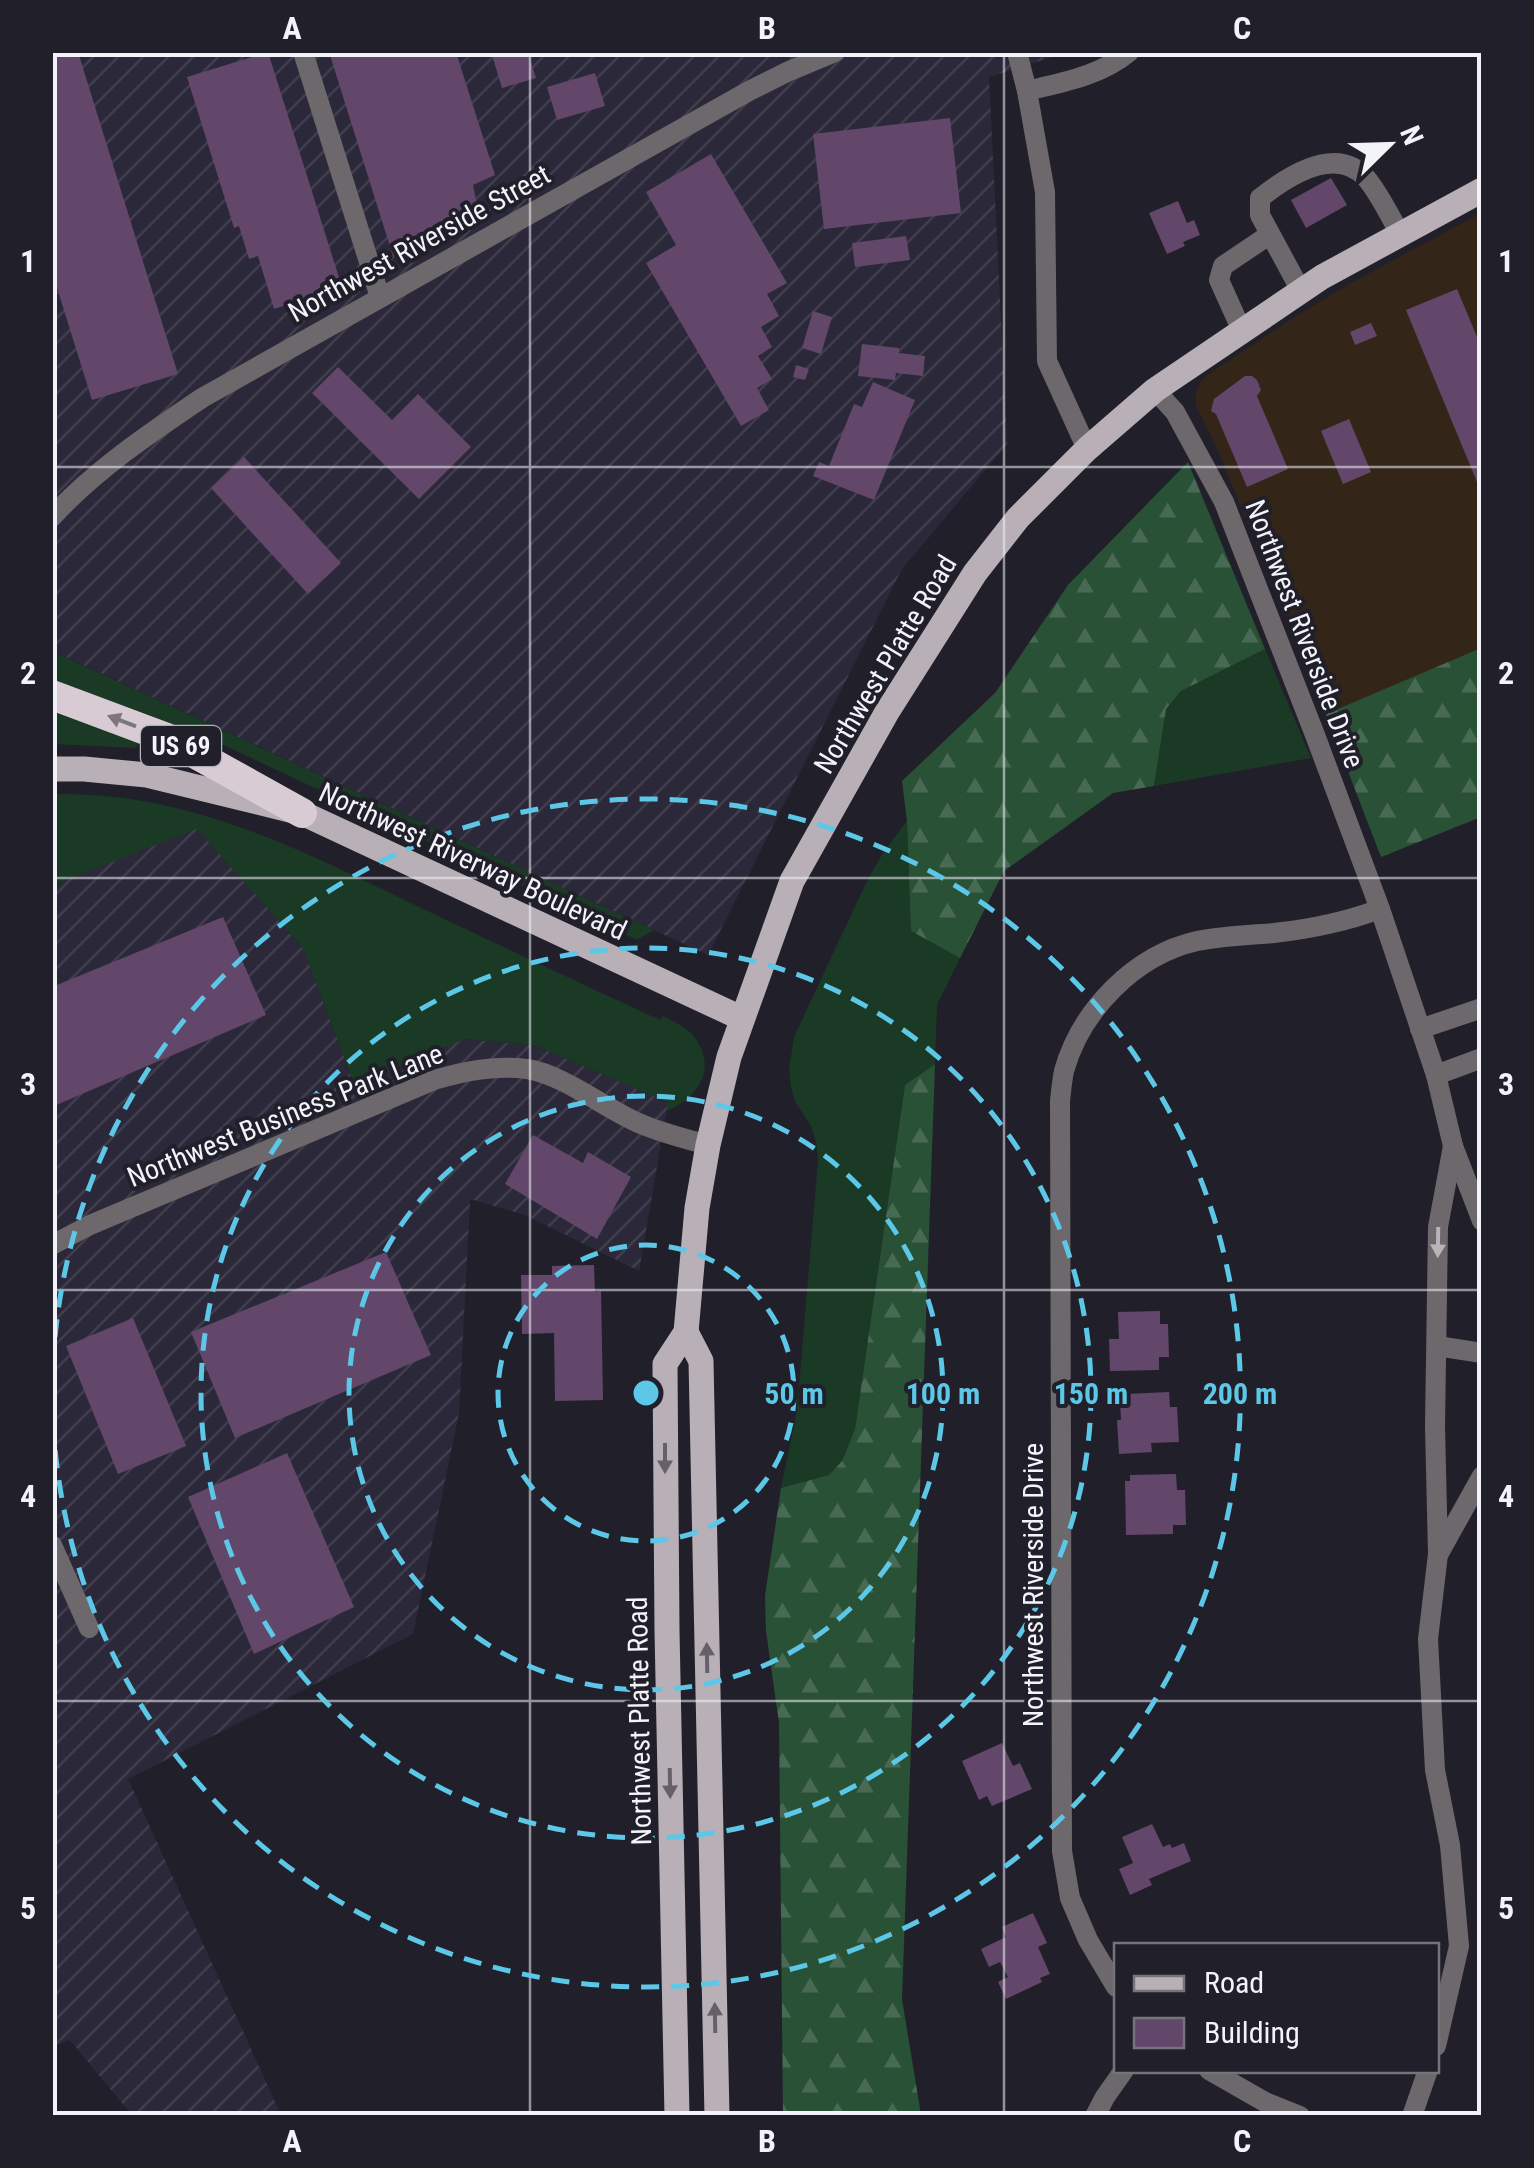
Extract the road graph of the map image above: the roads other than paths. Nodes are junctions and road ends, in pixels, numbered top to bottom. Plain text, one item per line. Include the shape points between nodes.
1 (303, 52) edge
2 (835, 52) edge
3 (1017, 52) edge
4 (1129, 52) edge
5 (1028, 90) junction
6 (1482, 190) edge
7 (1269, 234) junction
8 (1400, 234) junction
9 (1301, 291) junction
10 (380, 297) junction
11 (1242, 331) junction
12 (1156, 390) junction
13 (1087, 448) junction
14 (52, 517) edge
15 (52, 695) edge
16 (52, 770) edge
17 (302, 812) junction
18 (1380, 909) junction
19 (1482, 1008) edge
20 (742, 1018) junction
21 (1420, 1029) junction
22 (1482, 1058) edge
23 (1436, 1075) junction
24 (708, 1145) junction
25 (1454, 1146) junction
26 (1482, 1221) edge
27 (52, 1244) edge
28 (686, 1332) junction
29 (1437, 1346) junction
30 (1482, 1353) edge
31 (1482, 1476) edge
32 (52, 1544) edge
33 (1438, 1554) junction
34 (89, 1628) dead end
35 (1114, 1984) edge
36 (1439, 2032) edge
37 (1122, 2073) edge
38 (1214, 2073) edge
39 (1427, 2073) edge
40 (678, 2116) edge
41 (716, 2116) edge
42 (1095, 2116) edge
43 (1300, 2116) edge
44 (1412, 2116) edge

1 - 10 street
2 - 10 street, Northwest Riverside Street via 749,91
3 - 5 street
4 - 5 street via 1085,77
5 - 13 street via 1045,192 1047,361
6 - 8 main road, Northwest Platte Road
7 - 8 street via 1260,198 1327,162 1365,176
7 - 9 street
7 - 11 street via 1222,266 1223,294
8 - 9 main road, Northwest Platte Road
9 - 11 main road, Northwest Platte Road
10 - 14 street, Northwest Riverside Street via 186,409
11 - 12 main road, Northwest Platte Road
12 - 13 main road, Northwest Platte Road
12 - 18 street, Northwest Riverside Drive via 1224,502
13 - 20 main road, Northwest Platte Road via 991,550 887,712 792,881
17 -> 15 highway, US 69 via 167,738
16 - 17 main road, Northwest Riverway Boulevard / US 69 via 147,775
17 - 20 main road, Northwest Riverway Boulevard / US 69
18 - 21 street, Northwest Riverside Drive
18 - 35 street, Northwest Riverside Drive via 1342,923 1169,950 1112,989 1064,1071 1062,1851 1070,1898
19 - 21 street
20 - 24 main road, Northwest Platte Road
21 - 23 street, Northwest Riverside Drive
22 - 23 street
23 - 25 street, Northwest Riverside Drive
24 - 27 street, Northwest Business Park Lane via 639,1124 532,1070 465,1072
24 - 28 main road, Northwest Platte Road
25 - 26 street, Northwest Riverside Drive
25 -> 29 street via 1438,1227
28 -> 40 main road, Northwest Platte Road via 665,1364
41 -> 28 main road, Northwest Platte Road via 701,1362
29 - 30 street
29 - 33 street
31 - 33 street
32 - 34 street
33 - 36 street via 1428,1640 1436,1770 1459,1946
37 - 42 street
38 - 43 street
39 - 44 street

